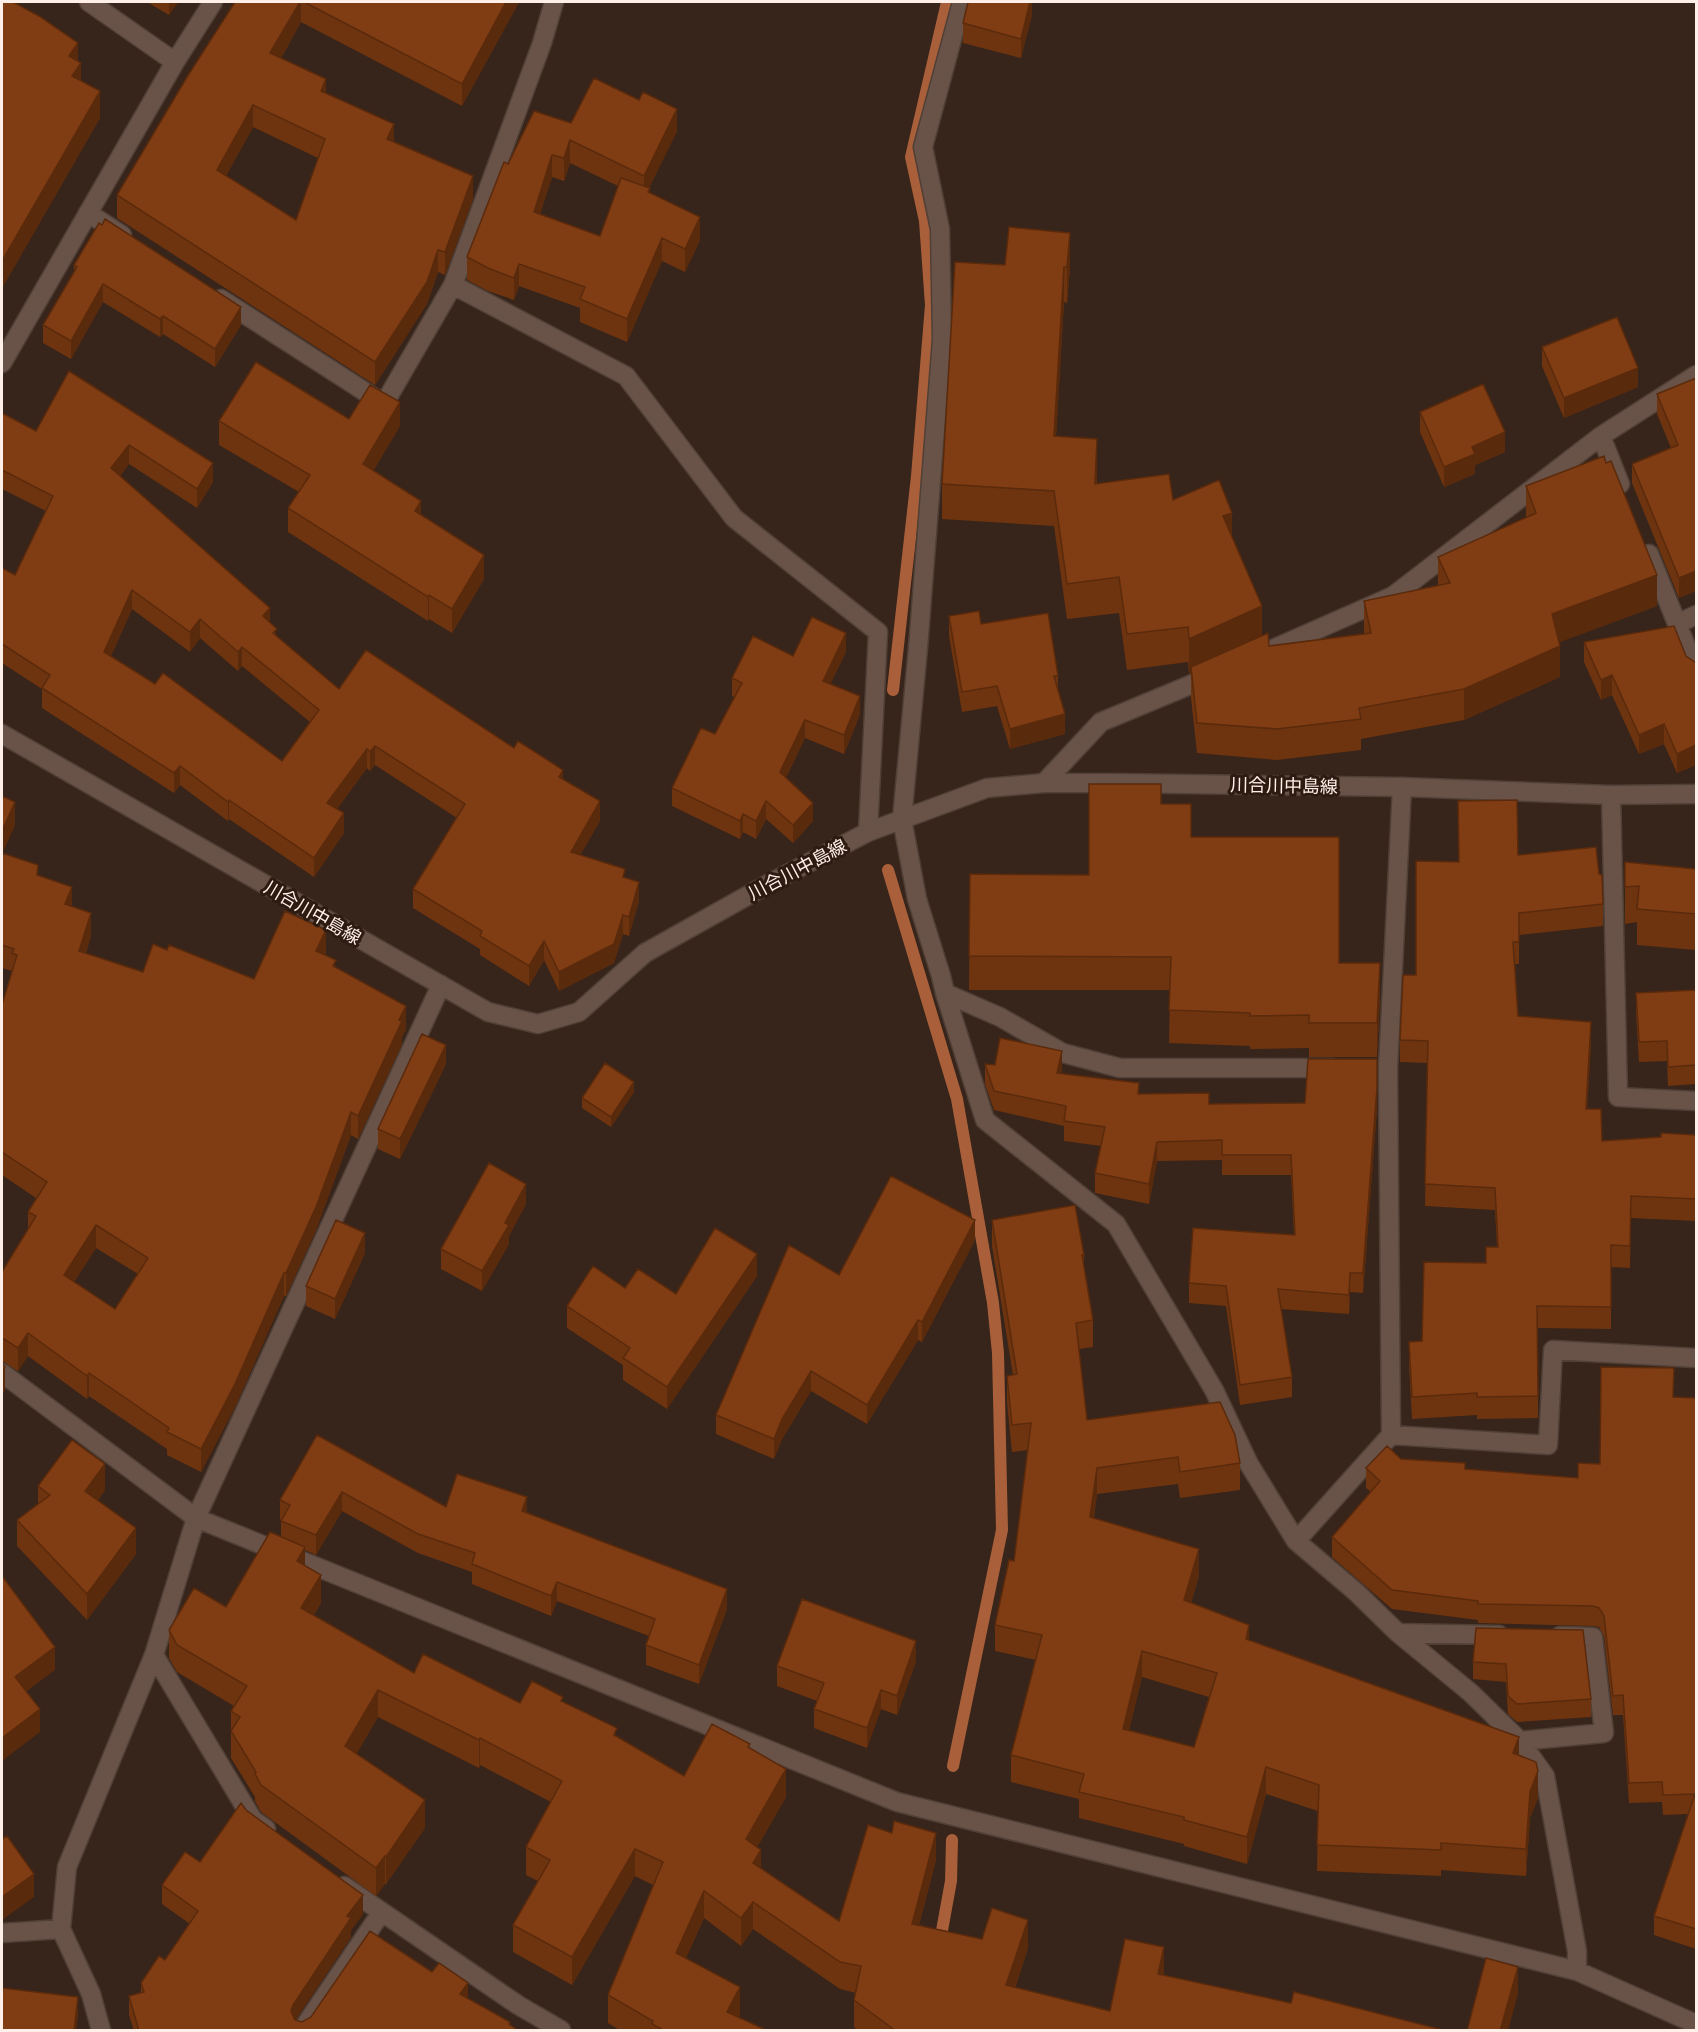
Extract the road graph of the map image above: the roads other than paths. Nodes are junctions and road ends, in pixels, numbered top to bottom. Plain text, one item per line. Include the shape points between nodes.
1 (88, 2) edge
2 (213, 2) edge
3 (554, 2) edge
4 (962, 2) edge
5 (175, 62) junction
6 (88, 213) junction
7 (138, 245) edge
8 (453, 285) junction
9 (207, 290) edge
10 (2, 363) edge
11 (1696, 375) edge
12 (1600, 436) junction
13 (1628, 502) edge
14 (1641, 536) edge
15 (1696, 615) edge
16 (1677, 624) junction
17 (1253, 658) edge
18 (1231, 668) edge
19 (1696, 671) edge
20 (2, 734) edge
21 (1044, 783) junction
22 (1402, 787) junction
23 (1696, 794) edge
24 (1611, 795) junction
25 (902, 819) junction
26 (868, 832) junction
27 (441, 985) junction
28 (945, 993) junction
29 (1353, 1068) edge
30 (1696, 1101) edge
31 (1696, 1358) edge
32 (2, 1373) edge
33 (1390, 1435) junction
34 (196, 1518) junction
35 (1296, 1541) junction
36 (1398, 1633) junction
37 (1513, 1635) edge
38 (1547, 1636) edge
39 (154, 1654) junction
40 (1520, 1741) junction
41 (281, 1840) edge
42 (326, 1873) edge
43 (381, 1913) junction
44 (61, 1929) junction
45 (2, 1934) edge
46 (1577, 1971) junction
47 (1696, 2024) edge
48 (101, 2031) edge
49 (302, 2031) edge
50 (561, 2031) edge

1 - 5 street
2 - 5 street
3 - 8 street
4 - 25 street via 923,147 940,229 942,339
5 - 6 street
6 - 7 street
6 - 10 street
8 - 9 street via 384,404
8 - 26 street via 626,376 734,518 878,632
11 - 12 street
12 - 13 street
12 - 17 street via 1393,596
14 - 16 street
15 - 16 street
16 - 19 street
18 - 21 street via 1101,722
20 - 27 street, 川合川中島線
21 - 22 street, 川合川中島線
21 - 25 street, 川合川中島線 via 987,788
22 - 24 street, 川合川中島線
22 - 33 street via 1382,1068
23 - 24 street, 川合川中島線
24 - 30 street via 1618,1097
25 - 26 street, 川合川中島線
25 - 28 street via 917,899
26 - 27 street, 川合川中島線 via 645,953 579,1012 538,1024 488,1012
27 - 34 street
28 - 29 street via 1000,1017 1063,1053 1120,1068
28 - 35 street via 985,1120 1116,1224 1214,1390 1249,1464
31 - 33 street via 1553,1350 1548,1444
32 - 34 street
33 - 35 street
34 - 39 street
34 - 46 street via 897,1802
35 - 36 street
36 - 37 street
36 - 40 street via 1471,1693
38 - 40 street via 1593,1637 1604,1733
39 - 41 street via 253,1820
39 - 44 street via 67,1867
40 - 46 street via 1545,1776 1577,1951
42 - 43 street
43 - 49 street
43 - 50 street
44 - 45 street
44 - 48 street via 91,1994
46 - 47 street

